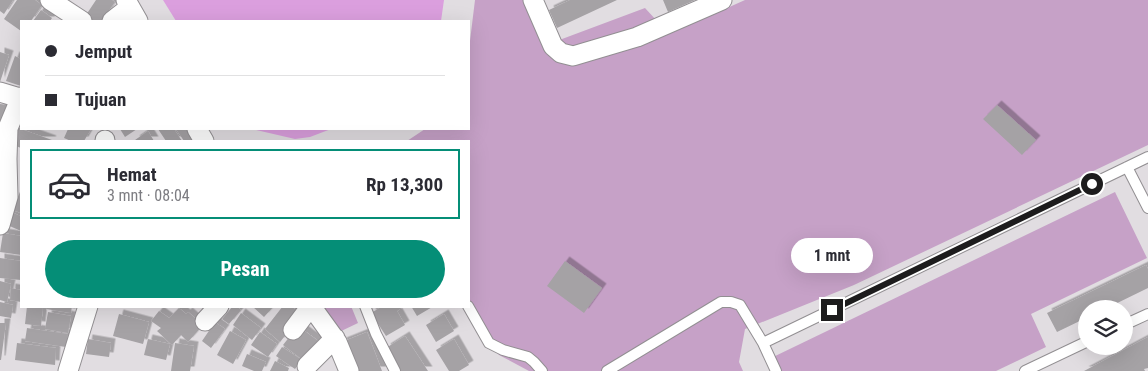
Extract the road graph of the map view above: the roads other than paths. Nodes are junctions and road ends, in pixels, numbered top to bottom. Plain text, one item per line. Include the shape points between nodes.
1 (50, 0) edge
2 (533, 0) edge
3 (722, 0) edge
4 (131, 9) edge
5 (80, 20) edge
6 (114, 20) edge
7 (0, 92) edge
8 (20, 97) edge
9 (15, 154) edge
10 (1148, 157) edge
11 (1127, 167) junction
12 (15, 188) edge
13 (1148, 208) edge
14 (0, 225) edge
15 (87, 308) edge
16 (217, 308) edge
17 (310, 308) edge
18 (312, 308) edge
19 (366, 308) edge
20 (469, 308) edge
21 (1148, 314) edge
22 (205, 321) dead end
23 (1133, 321) edge
24 (293, 330) dead end
25 (334, 338) junction
26 (763, 343) junction
27 (1078, 346) edge
28 (307, 366) dead end
29 (68, 371) edge
30 (348, 371) edge
31 (395, 371) edge
32 (542, 371) edge
33 (607, 371) edge
34 (776, 371) edge
35 (1025, 371) edge

1 - 5 street
2 - 3 street via 553,46 561,53 573,56 637,37
4 - 6 street
7 - 8 street
8 - 9 street via 8,128
9 - 12 street via 7,159
10 - 11 lane
11 - 13 lane
11 - 26 lane
12 - 14 street
15 - 29 street
16 - 22 street
17 - 24 street
18 - 25 street
19 - 31 lane
20 - 32 lane via 489,343 528,357
21 - 23 lane
25 - 28 street
25 - 30 street
26 - 33 lane via 740,304 721,302
26 - 34 lane
27 - 35 lane

